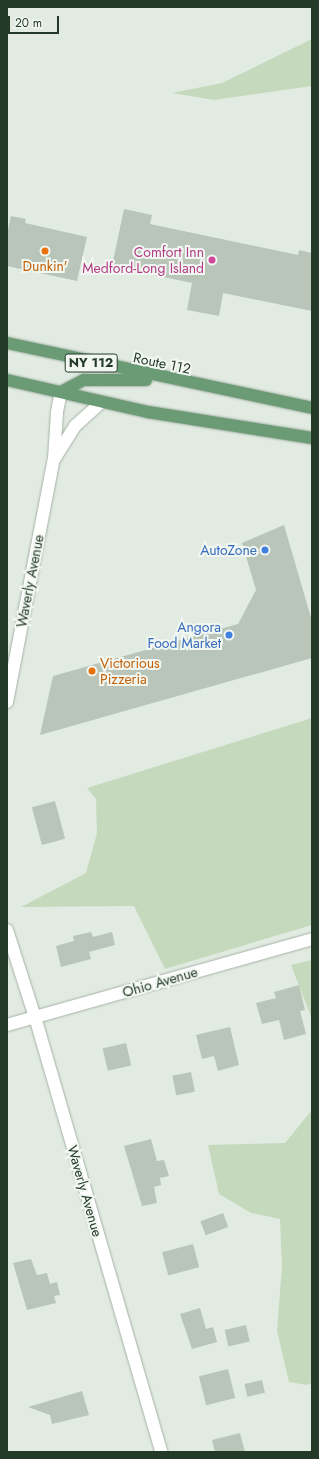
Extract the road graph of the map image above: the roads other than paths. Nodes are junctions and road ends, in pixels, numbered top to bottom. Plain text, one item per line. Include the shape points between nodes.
1 (7, 343) edge
2 (7, 380) edge
3 (175, 381) junction
4 (61, 392) junction
5 (102, 402) junction
6 (312, 408) edge
7 (312, 438) edge
8 (54, 459) junction
9 (7, 702) edge
10 (7, 930) edge
11 (312, 939) edge
12 (35, 1017) junction
13 (7, 1025) edge
14 (161, 1452) edge

1 - 3 main road, Route 112 / NY 112
2 - 4 main road, NY 112
3 - 4 main road via 95,379 76,382
3 - 6 main road, Route 112 / NY 112
4 - 5 main road, NY 112
4 - 8 street, Waverly Avenue
5 - 7 main road, NY 112 via 245,429
5 - 8 street, Waverly Avenue via 75,426
8 - 9 street, Waverly Avenue
10 - 12 street, Waverly Avenue
11 - 12 street, Ohio Avenue
12 - 13 street, Ohio Avenue
12 - 14 street, Waverly Avenue

